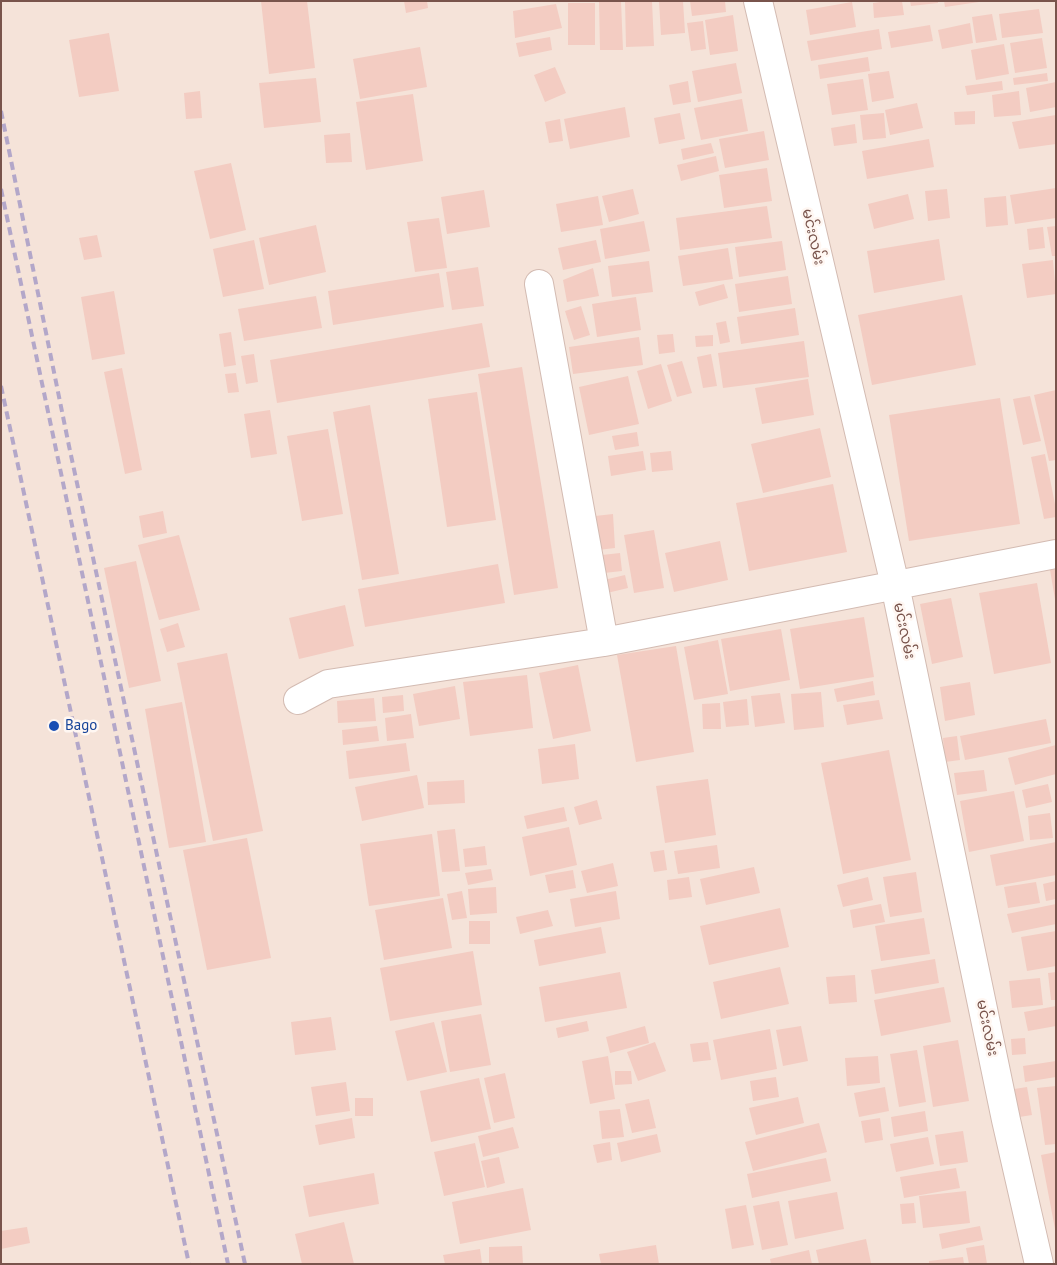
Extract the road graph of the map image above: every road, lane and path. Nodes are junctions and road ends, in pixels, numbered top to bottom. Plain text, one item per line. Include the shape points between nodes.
1 (758, 1) edge
2 (539, 284) dead end
3 (1056, 554) edge
4 (895, 585) junction
5 (604, 642) junction
6 (298, 700) dead end
7 (1039, 1264) edge

1 - 4 street, မင်းလမ်း
2 - 5 street
3 - 4 street
4 - 5 street
4 - 7 street, မင်းလမ်း
5 - 6 street via 328,684

